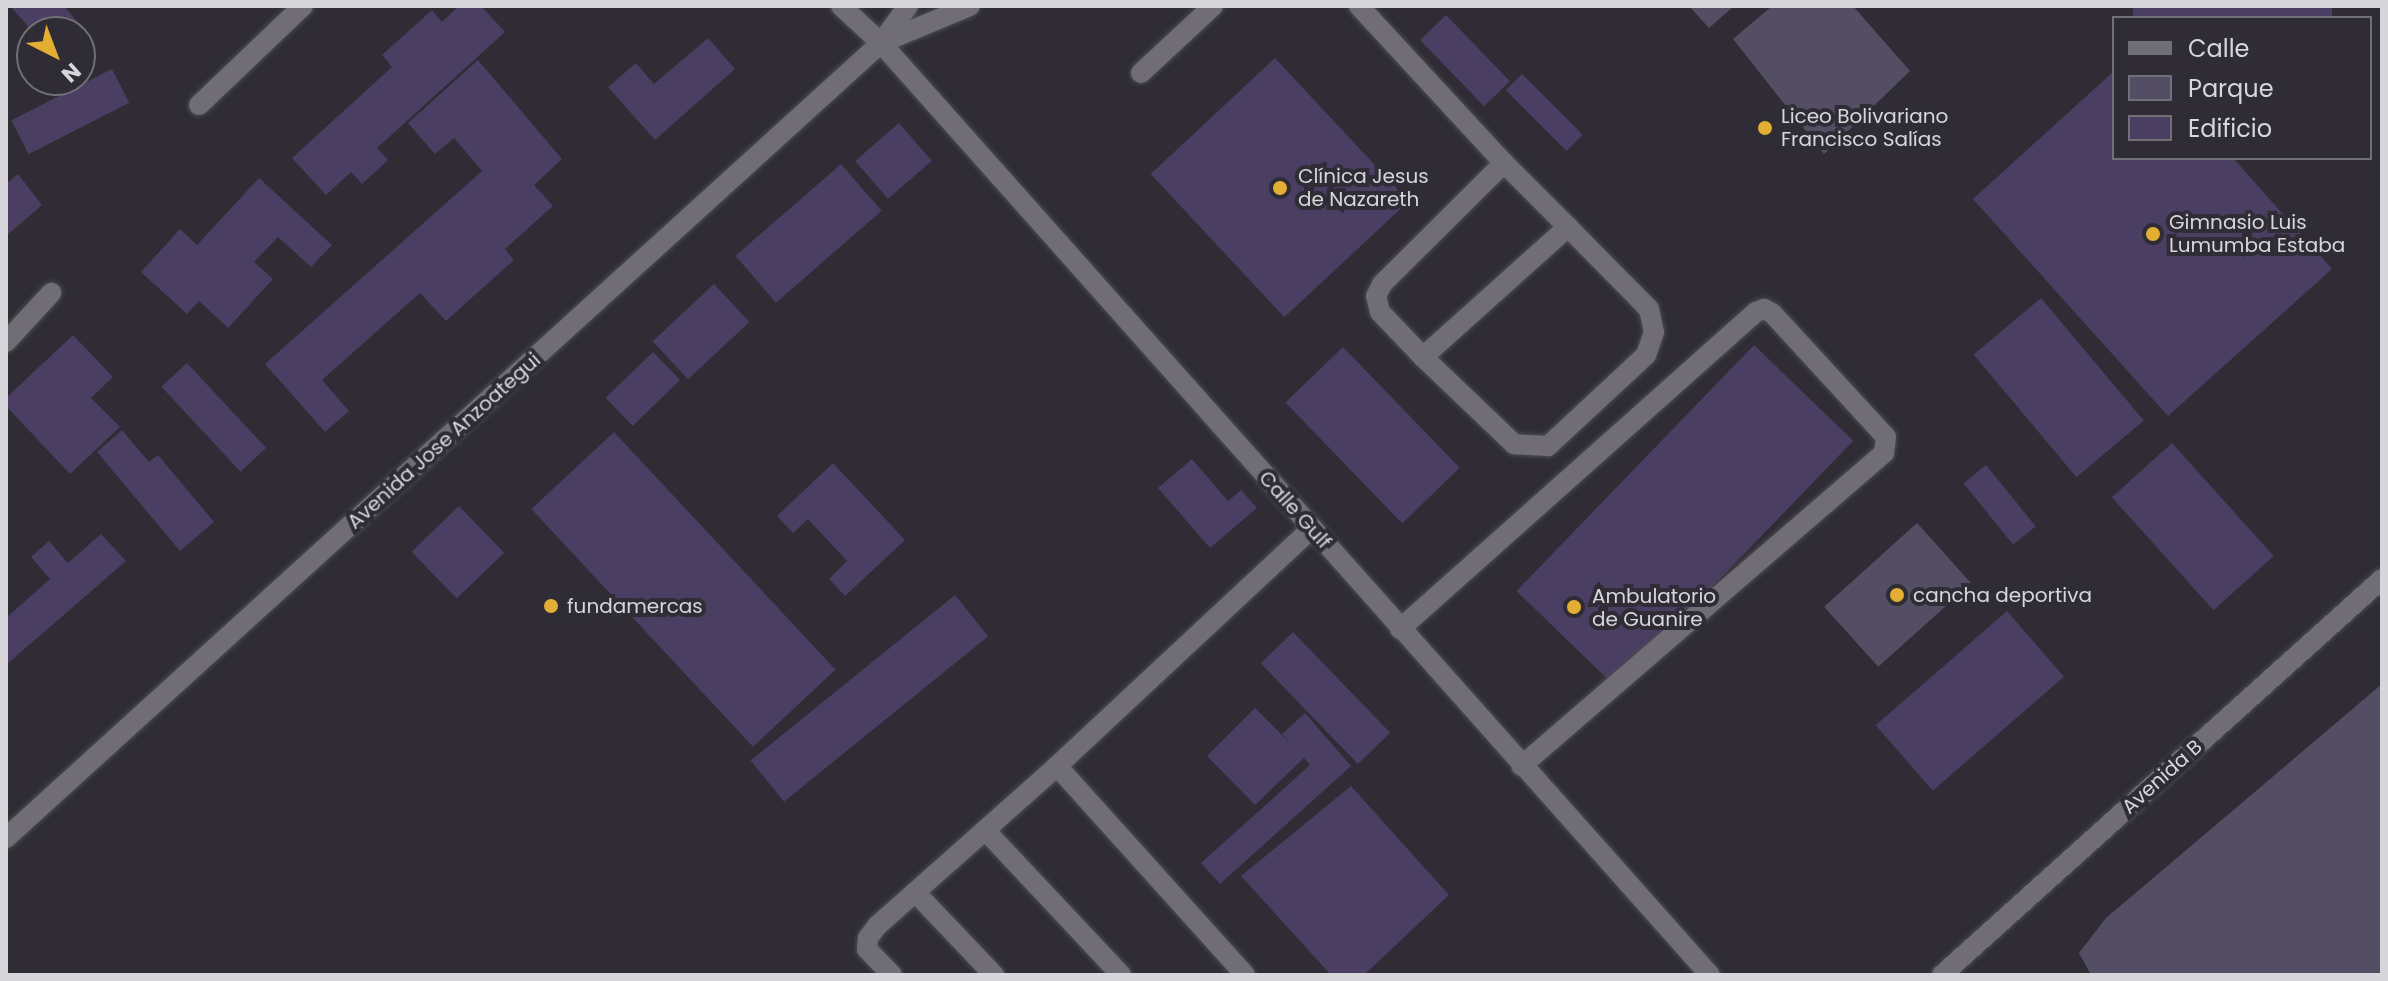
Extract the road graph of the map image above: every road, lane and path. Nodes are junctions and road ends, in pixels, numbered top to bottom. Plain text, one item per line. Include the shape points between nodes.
1 (303, 6) edge
2 (841, 6) edge
3 (908, 6) edge
4 (970, 6) edge
5 (1213, 6) edge
6 (1359, 6) edge
7 (881, 43) junction
8 (1141, 73) dead end
9 (199, 105) dead end
10 (1504, 163) junction
11 (1568, 227) junction
12 (51, 293) dead end
13 (6, 342) edge
14 (1423, 357) junction
15 (1311, 529) junction
16 (2382, 579) edge
17 (1400, 629) junction
18 (1057, 766) junction
19 (1522, 766) junction
20 (985, 830) junction
21 (6, 838) edge
22 (915, 892) junction
23 (892, 975) edge
24 (994, 975) edge
25 (1121, 975) edge
26 (1245, 975) edge
27 (1710, 975) edge
28 (1942, 975) edge

1 - 9 street
2 - 7 street, Calle Gulf
3 - 7 street
4 - 7 street
5 - 8 street
6 - 10 street
7 - 15 street, Calle Gulf
7 - 21 street, Avenida Jose Anzoategui
10 - 11 street
10 - 14 street via 1376,296 1380,312
11 - 14 street
11 - 14 street via 1649,309 1654,332 1646,355 1548,446 1514,444
12 - 13 street
15 - 17 street, Calle Gulf
15 - 18 street
16 - 28 street, Avenida B
17 - 19 street, Calle Gulf
17 - 19 street via 1756,312 1772,313 1886,437 1884,453 1863,473
18 - 20 street
18 - 26 street
19 - 27 street, Calle Gulf
20 - 22 street
20 - 25 street
22 - 23 street via 868,938 867,949
22 - 24 street

